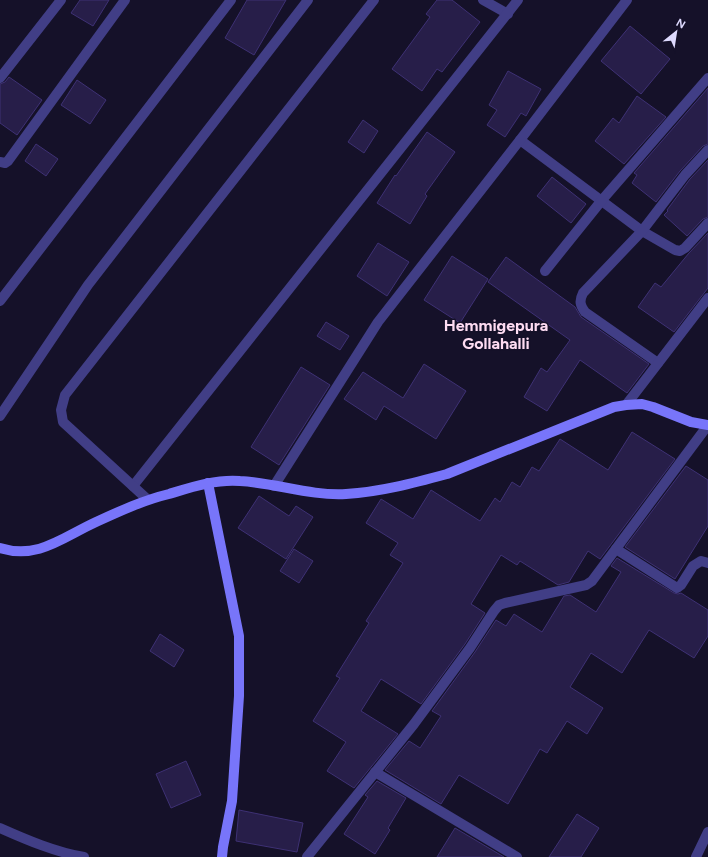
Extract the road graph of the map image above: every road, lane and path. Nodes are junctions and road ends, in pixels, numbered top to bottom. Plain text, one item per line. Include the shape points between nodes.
1 (61, 0) edge
2 (125, 0) edge
3 (231, 0) edge
4 (308, 0) edge
5 (374, 0) edge
6 (483, 0) edge
7 (518, 0) edge
8 (627, 0) edge
9 (508, 14) junction
10 (0, 78) edge
11 (708, 78) edge
12 (520, 140) junction
13 (708, 150) edge
14 (0, 162) edge
15 (602, 200) junction
16 (708, 222) edge
17 (642, 231) junction
18 (545, 271) dead end
19 (708, 298) edge
20 (0, 301) edge
21 (658, 363) junction
22 (626, 405) junction
23 (0, 416) edge
24 (708, 425) edge
25 (208, 483) junction
26 (132, 486) junction
27 (274, 486) junction
28 (147, 500) junction
29 (0, 548) edge
30 (616, 549) junction
31 (708, 563) edge
32 (375, 772) junction
33 (0, 828) edge
34 (708, 832) edge
35 (58, 854) edge
36 (84, 857) edge
37 (222, 857) edge
38 (307, 857) edge
39 (517, 857) edge
40 (696, 857) edge

1 - 10 street
2 - 14 street via 8,161
3 - 20 street
4 - 23 street via 88,285
5 - 26 street via 65,395 61,410 63,422
6 - 9 street
7 - 9 street
8 - 12 street
9 - 26 street
11 - 15 street
12 - 15 street
12 - 27 street via 378,322
13 - 17 street via 685,175
15 - 17 street
15 - 18 street
16 - 17 street via 680,251
17 - 21 street via 580,299 581,307 586,312
19 - 21 street
21 - 22 street
22 - 24 street via 642,404 691,422
22 - 27 street via 614,407 446,474 421,481 346,494 318,493
24 - 30 street
25 - 27 street via 241,481
25 - 28 street
25 - 37 street via 239,636 239,696 232,801
26 - 28 street
28 - 29 street via 46,547 14,552
30 - 31 street via 677,588 693,566 701,561
30 - 32 street via 592,581 586,585 506,603 494,611 414,724
32 - 38 street
32 - 39 street
33 - 35 street
34 - 40 street
35 - 36 street

